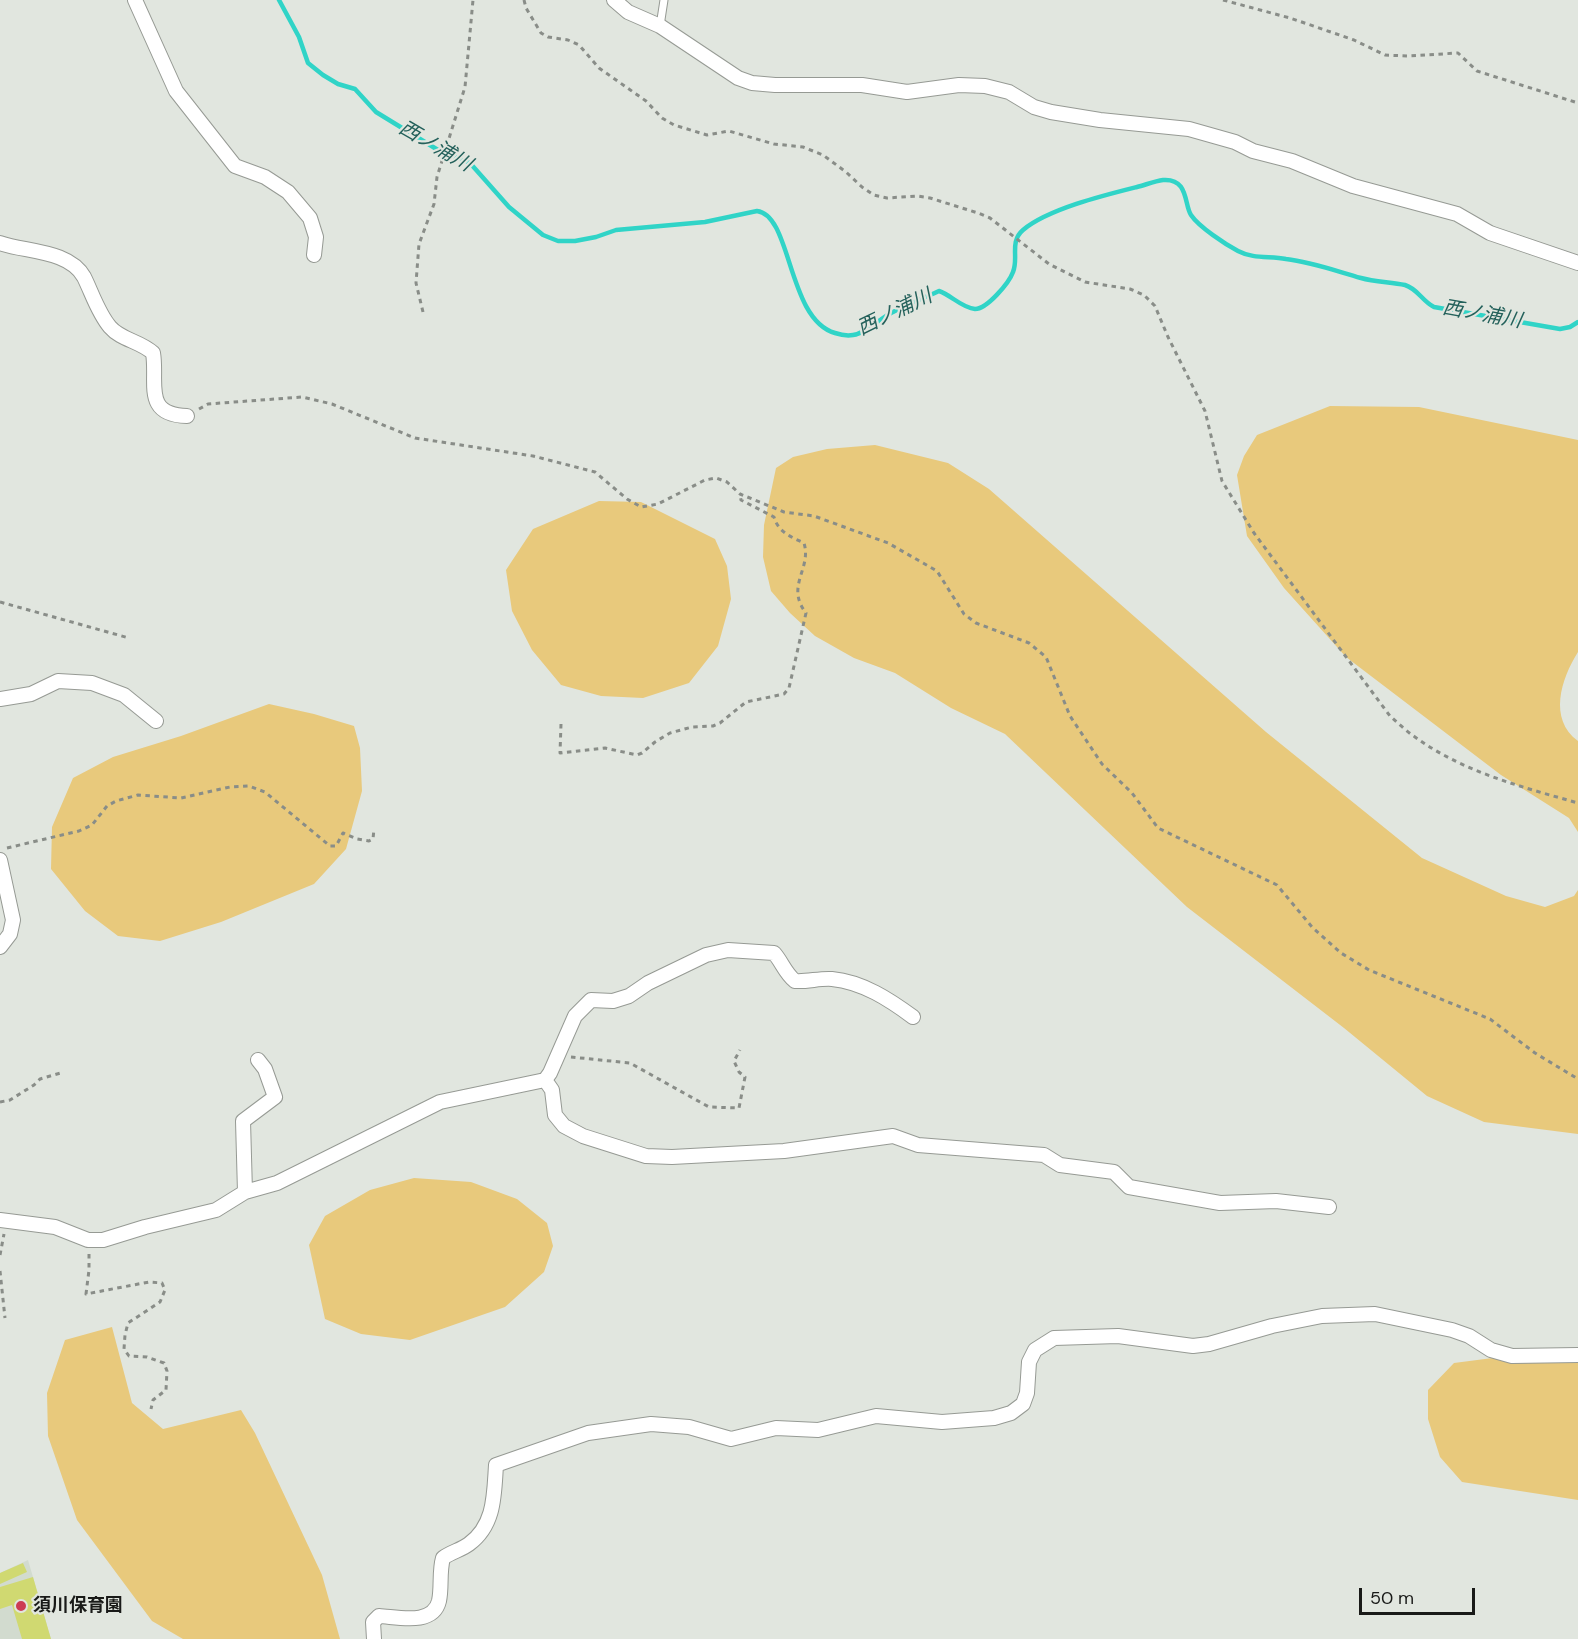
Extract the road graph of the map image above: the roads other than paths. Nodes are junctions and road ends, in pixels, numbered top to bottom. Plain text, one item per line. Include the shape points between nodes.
1 (135, 0) edge
2 (614, 0) edge
3 (664, 0) edge
4 (660, 26) junction
5 (0, 243) edge
6 (314, 255) dead end
7 (1578, 263) edge
8 (188, 416) road end
9 (0, 699) edge
10 (156, 721) dead end
11 (0, 861) edge
12 (0, 947) edge
13 (913, 1017) dead end
14 (258, 1060) dead end
15 (545, 1080) junction
16 (245, 1192) junction
17 (1329, 1207) dead end
18 (4, 1220) edge
19 (1578, 1355) edge
20 (374, 1639) edge

1 - 6 street via 176,92 235,166 276,183 295,200 310,218 316,237
2 - 4 street via 628,12
3 - 4 lane
4 - 7 street via 738,78 752,82 862,85 908,92 959,85 985,86 1009,92 1051,112 1189,129 1292,161 1353,186 1457,214 1490,233
5 - 8 street via 61,259 82,274 109,327 153,353 154,393 160,407 173,416
9 - 10 street via 31,694 58,681 92,683 124,695
11 - 12 street via 13,920 10,934
13 - 15 street via 870,990 847,982 795,981 774,953 728,950 706,955 629,996 614,1001 591,1000 575,1016
14 - 16 street via 275,1097 243,1121
15 - 16 street via 440,1102 277,1183
15 - 17 street via 552,1090 555,1115 564,1126 646,1156 784,1151 893,1136 918,1145 1044,1155 1060,1166 1114,1172 1129,1187 1220,1203 1276,1201
16 - 18 street via 216,1210 103,1240 88,1240 55,1227
19 - 20 street via 1512,1356 1452,1330 1376,1314 1322,1316 1209,1344 1182,1345 1118,1336 1054,1338 1035,1350 1029,1362 1023,1404 994,1418 942,1422 876,1416 818,1430 776,1428 731,1439 689,1427 651,1424 588,1433 496,1465 491,1514 483,1530 468,1545 443,1558 439,1602 431,1614 418,1618 379,1616 373,1622

